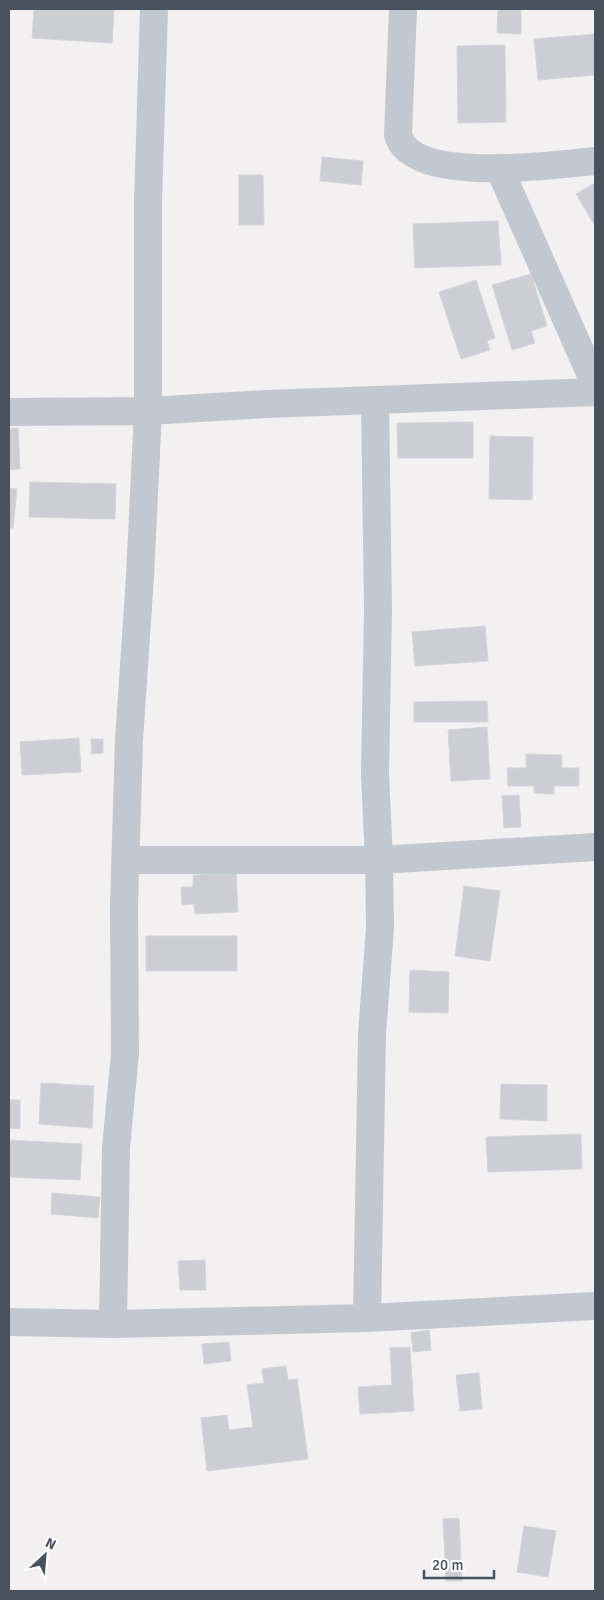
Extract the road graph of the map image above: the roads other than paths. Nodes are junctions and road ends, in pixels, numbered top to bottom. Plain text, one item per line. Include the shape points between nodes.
1 (154, 9) edge
2 (403, 9) edge
3 (595, 161) edge
4 (500, 170) junction
5 (595, 384) edge
6 (595, 392) edge
7 (375, 400) junction
8 (148, 411) junction
9 (9, 412) edge
10 (595, 847) edge
11 (126, 860) junction
12 (379, 860) junction
13 (595, 1306) edge
14 (367, 1318) junction
15 (9, 1322) edge
16 (113, 1324) junction

1 - 8 street via 148,202
2 - 4 street via 400,144 420,158 443,165
3 - 4 street
4 - 5 street
6 - 7 street
7 - 8 street
7 - 12 street via 378,609 375,774
8 - 9 street
8 - 11 street via 129,740
10 - 12 street
11 - 12 street
11 - 16 street via 125,1052 116,1148
12 - 14 street via 380,928 372,1034
13 - 14 street
14 - 16 street
15 - 16 street

